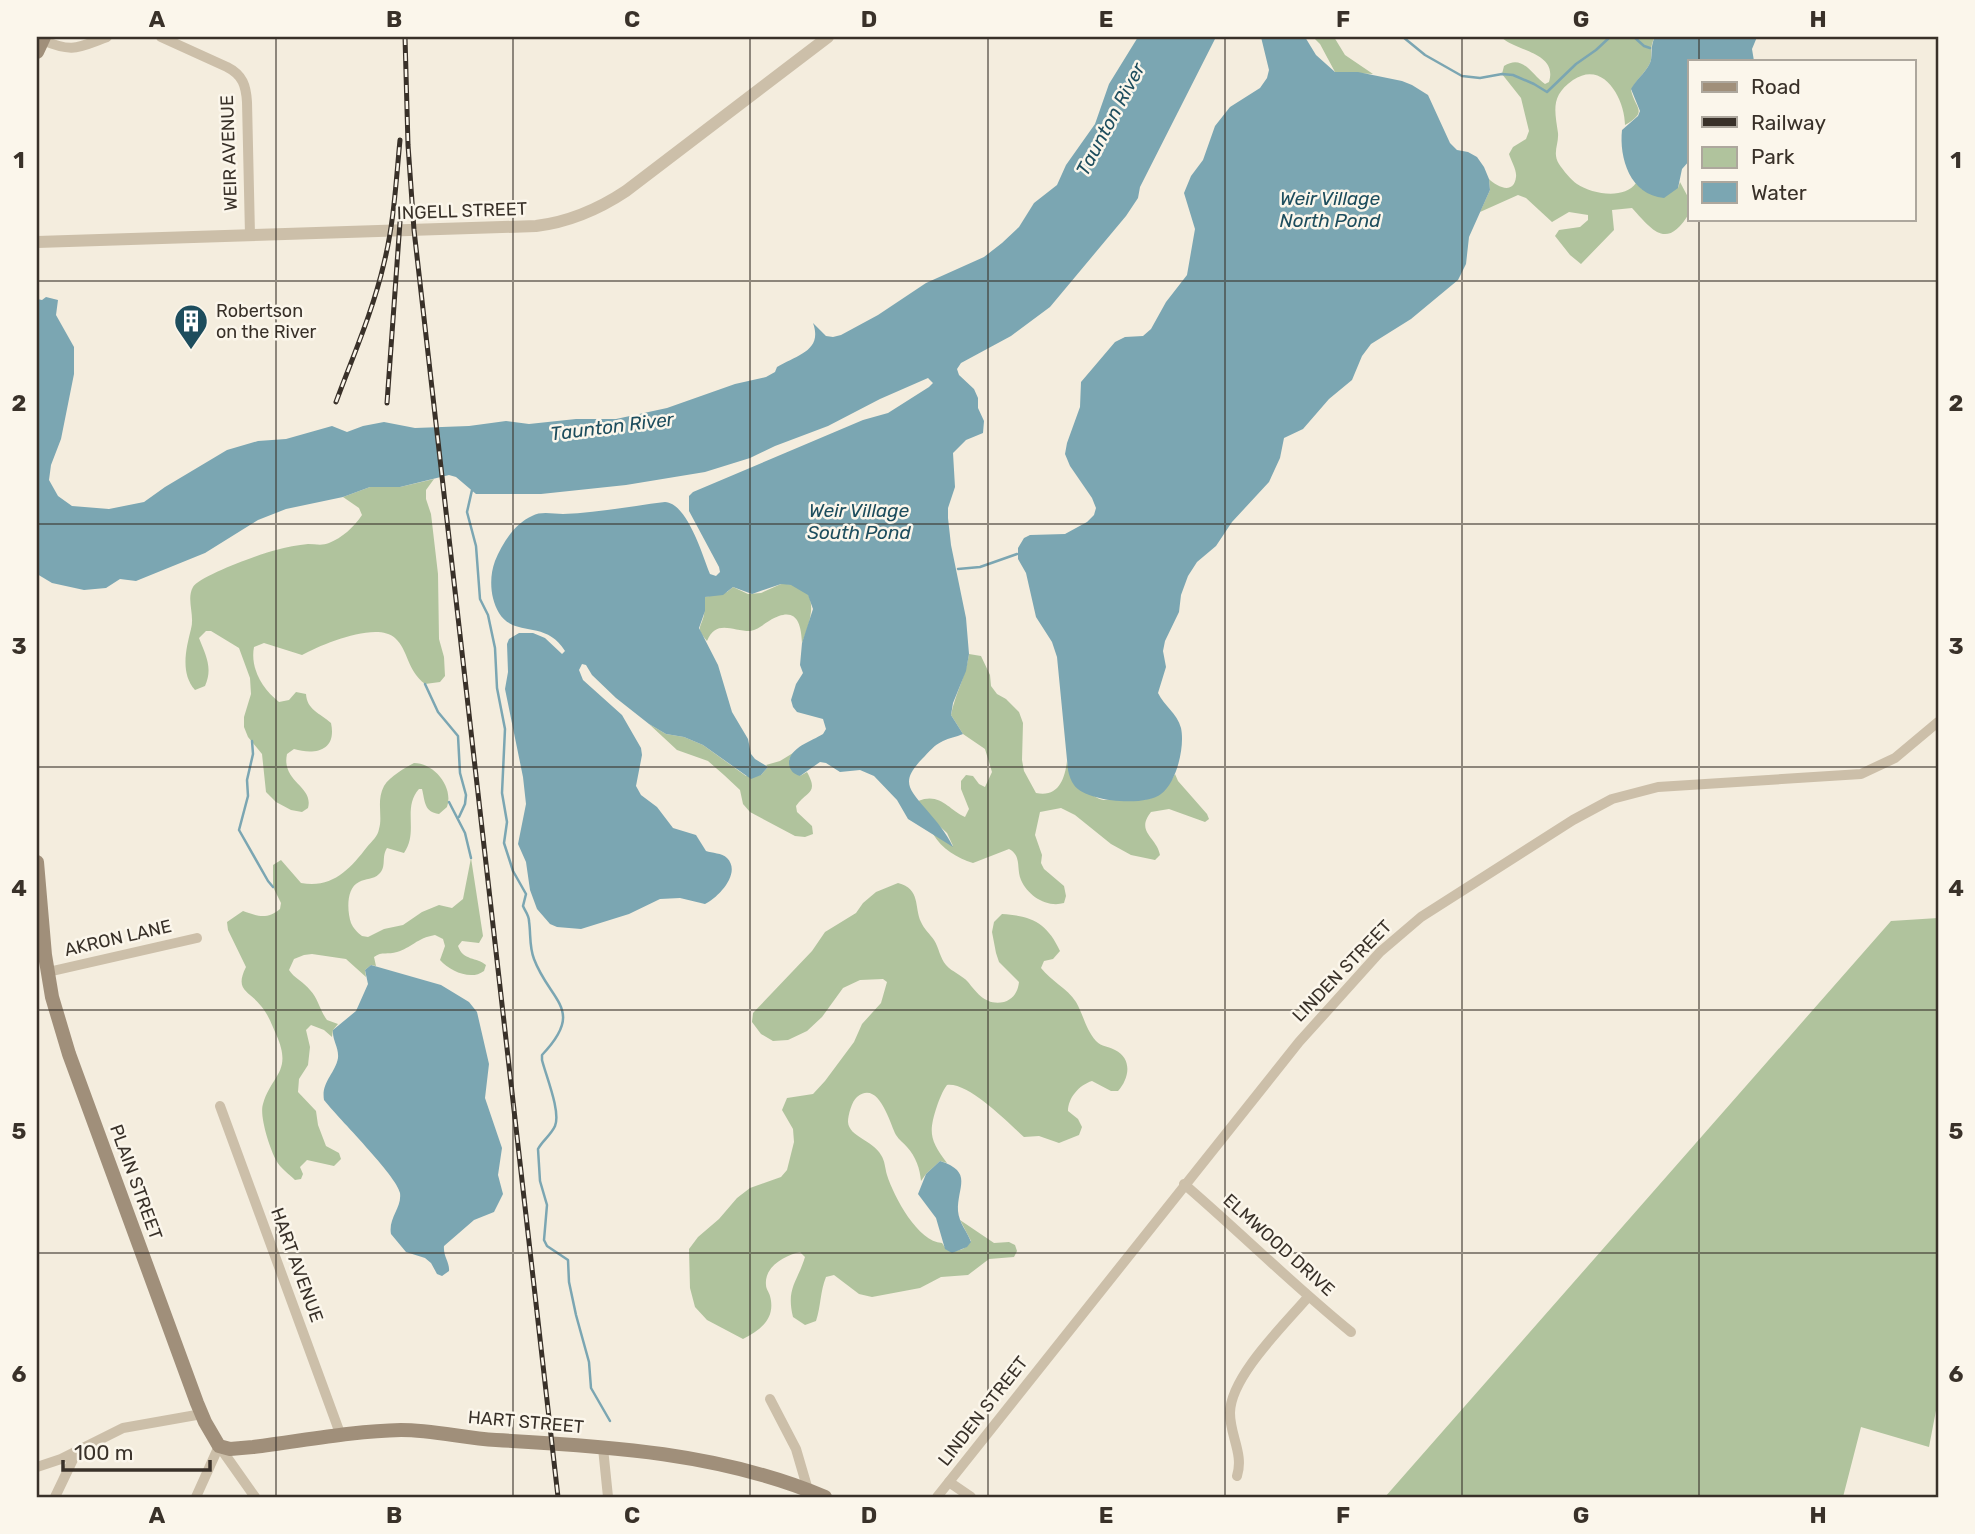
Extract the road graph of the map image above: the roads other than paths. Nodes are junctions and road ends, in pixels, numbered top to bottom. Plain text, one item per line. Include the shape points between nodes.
1 (107, 37) edge
2 (161, 37) edge
3 (828, 37) edge
4 (41, 43) edge
5 (250, 235) junction
6 (37, 242) edge
7 (1938, 722) edge
8 (37, 862) edge
9 (197, 938) dead end
10 (48, 972) junction
11 (220, 1107) dead end
12 (1184, 1184) junction
13 (1308, 1297) junction
14 (1351, 1332) dead end
15 (770, 1399) dead end
16 (202, 1414) junction
17 (341, 1436) junction
18 (219, 1446) junction
19 (603, 1448) junction
20 (76, 1451) junction
21 (37, 1467) edge
22 (1237, 1476) dead end
23 (949, 1482) junction
24 (808, 1490) junction
25 (55, 1497) edge
26 (195, 1497) edge
27 (255, 1497) edge
28 (608, 1497) edge
29 (825, 1497) edge
30 (937, 1497) edge
31 (971, 1497) edge

1 - 4 street via 72,49
2 - 5 street, WEIR AVENUE via 231,69 243,81
3 - 5 street, INGELL STREET via 626,191 578,216 537,226
5 - 6 street, INGELL STREET
7 - 12 street, LINDEN STREET via 1895,758 1861,774 1658,787 1612,799 1573,820 1427,912 1393,939 1299,1042
8 - 10 main road, PLAIN STREET
9 - 10 street, AKRON LANE
10 - 16 main road, PLAIN STREET via 69,1054
11 - 17 street, HART AVENUE
12 - 13 street, ELMWOOD DRIVE
12 - 23 street, LINDEN STREET
13 - 14 street, ELMWOOD DRIVE
13 - 22 street via 1235,1390 1230,1417 1240,1457
15 - 24 street via 796,1449
16 - 18 main road, PLAIN STREET
16 - 20 street via 129,1426
17 - 18 main road, HART STREET via 230,1449
17 - 19 main road, HART STREET via 412,1431
18 - 26 street
18 - 27 street, PLAIN STREET
19 - 24 main road, HART STREET via 712,1462
19 - 28 street
20 - 21 street
20 - 25 street
23 - 30 street, LINDEN STREET
23 - 31 street
24 - 29 main road, HART STREET

